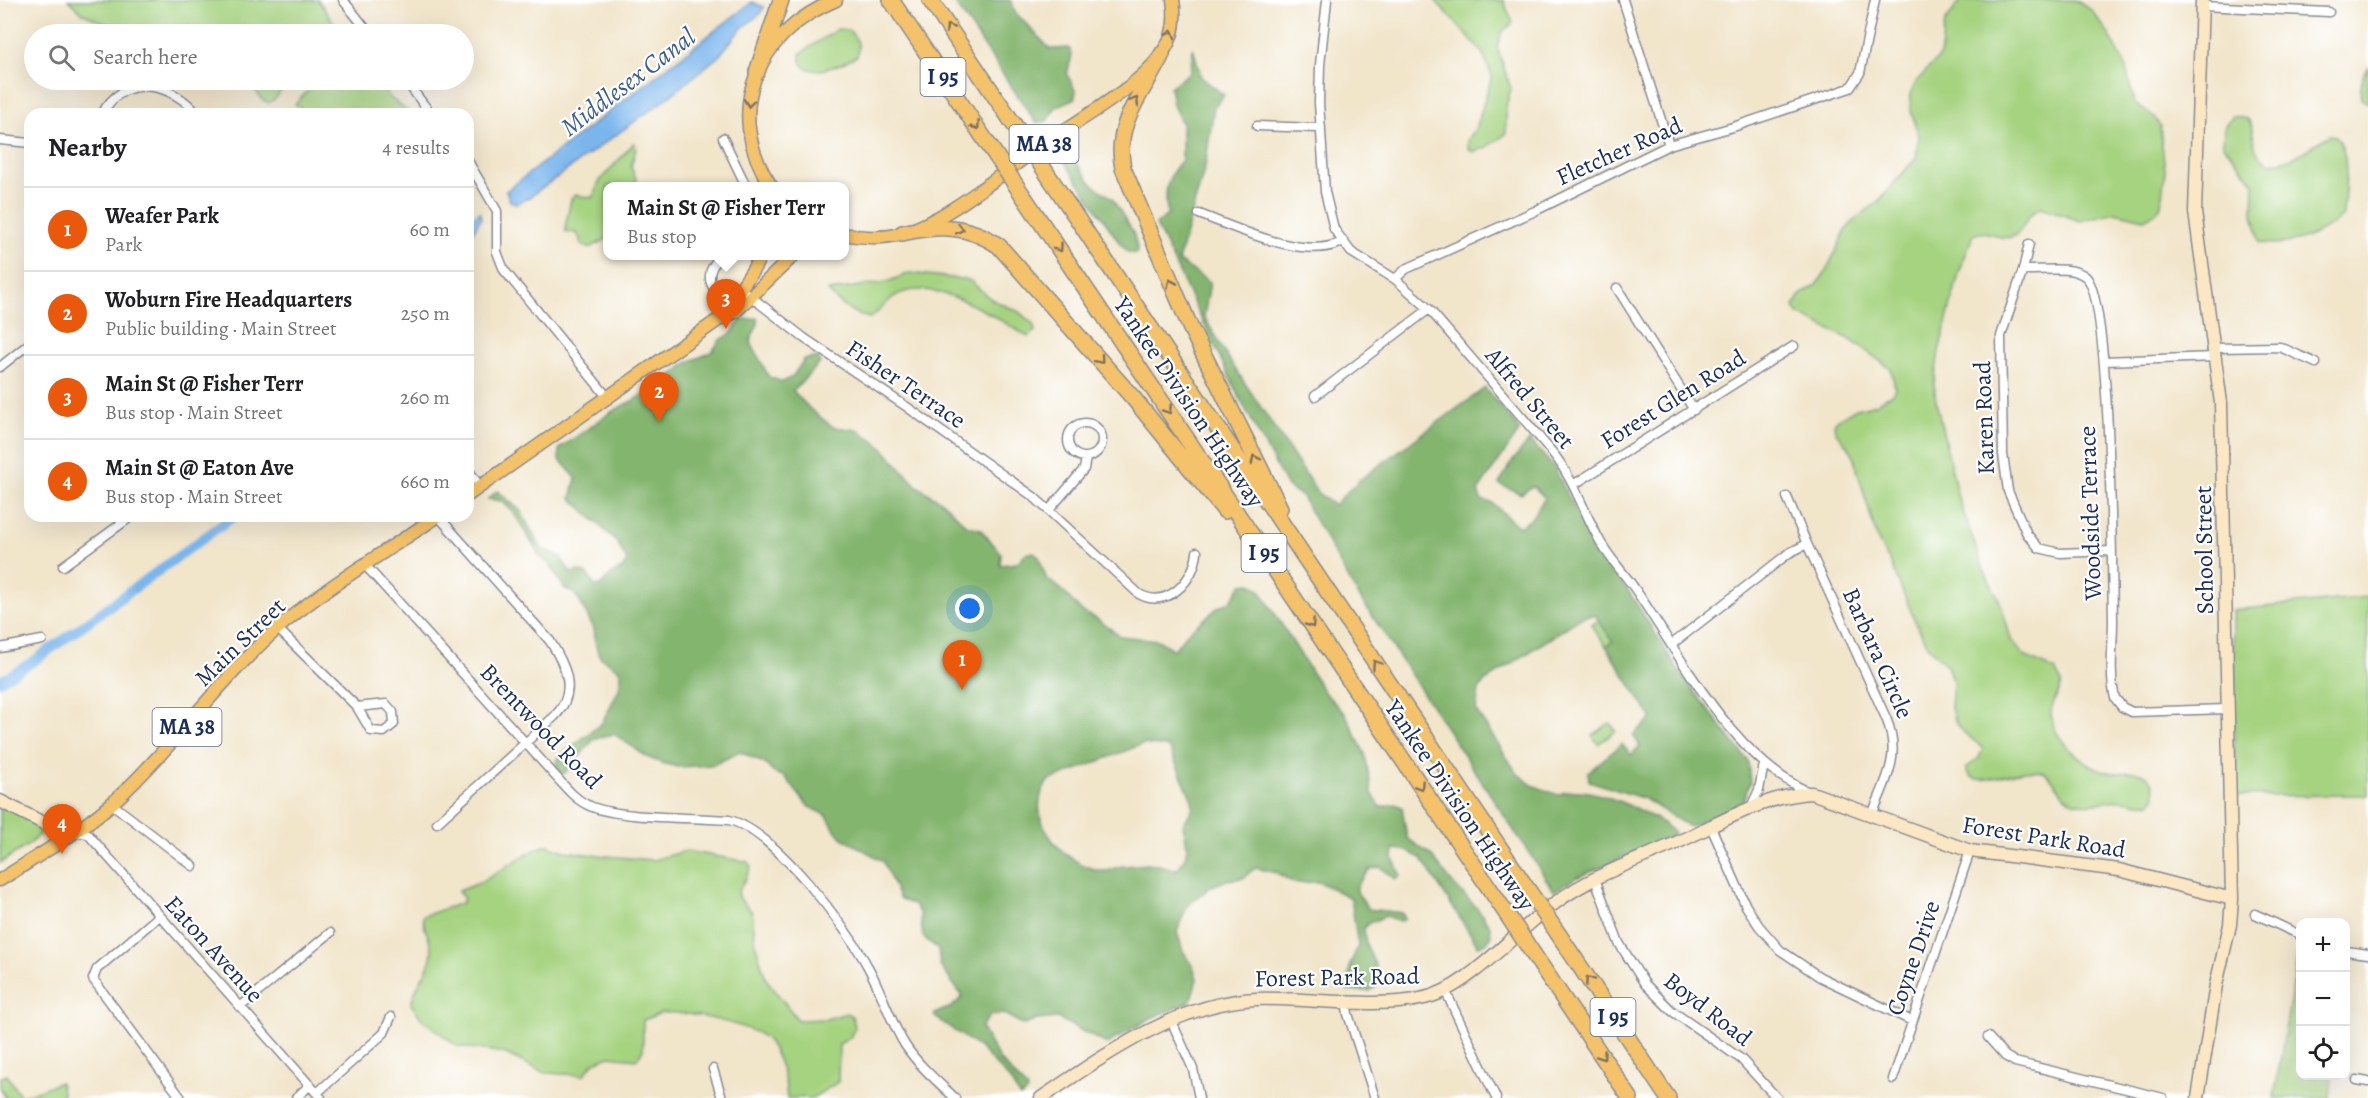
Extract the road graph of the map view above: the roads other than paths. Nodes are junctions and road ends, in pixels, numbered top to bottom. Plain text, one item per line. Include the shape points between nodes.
1 (343, 0) edge
2 (781, 0) edge
3 (836, 0) edge
4 (930, 0) edge
5 (1328, 0) edge
6 (1623, 0) edge
7 (1875, 0) edge
8 (1174, 1) edge
9 (2202, 3) edge
10 (894, 4) edge
11 (2329, 12) dead end
12 (362, 24) edge
13 (1162, 54) junction
14 (757, 72) junction
15 (129, 90) edge
16 (156, 90) edge
17 (413, 90) edge
18 (106, 108) edge
19 (192, 108) edge
20 (426, 108) edge
21 (1257, 126) dead end
22 (1320, 128) junction
23 (723, 138) dead end
24 (0, 140) edge
25 (24, 142) edge
26 (1669, 145) junction
27 (753, 152) junction
28 (474, 172) edge
29 (744, 182) edge
30 (761, 182) edge
31 (769, 182) edge
32 (1199, 214) dead end
33 (902, 233) junction
34 (849, 235) edge
35 (868, 237) junction
36 (849, 239) edge
37 (1342, 243) junction
38 (2029, 244) dead end
39 (717, 260) edge
40 (758, 260) edge
41 (787, 260) edge
42 (2024, 270) junction
43 (1395, 279) junction
44 (1617, 288) dead end
45 (746, 293) junction
46 (731, 308) junction
47 (1429, 309) junction
48 (1794, 346) dead end
49 (24, 348) edge
50 (2215, 352) junction
51 (2104, 361) junction
52 (2316, 363) dead end
53 (0, 367) edge
54 (1315, 396) dead end
55 (609, 399) junction
56 (1694, 410) junction
57 (1086, 458) junction
58 (474, 478) edge
59 (1573, 485) junction
60 (480, 487) junction
61 (474, 491) edge
62 (1788, 497) dead end
63 (1050, 509) junction
64 (124, 522) edge
65 (429, 522) edge
66 (443, 522) edge
67 (1807, 544) junction
68 (2111, 551) junction
69 (1197, 552) dead end
70 (365, 565) junction
71 (63, 566) dead end
72 (1311, 567) junction
73 (1289, 592) junction
74 (278, 628) junction
75 (42, 640) dead end
76 (1671, 645) junction
77 (0, 648) edge
78 (357, 707) junction
79 (2227, 709) junction
80 (524, 742) junction
81 (1764, 764) junction
82 (1812, 793) junction
83 (0, 801) edge
84 (112, 804) junction
85 (1750, 810) junction
86 (1872, 814) junction
87 (437, 824) dead end
88 (1711, 827) junction
89 (75, 832) junction
90 (1970, 851) junction
91 (193, 867) dead end
92 (1594, 879) junction
93 (0, 880) edge
94 (2232, 899) junction
95 (2255, 914) dead end
96 (159, 916) junction
97 (330, 933) dead end
98 (2296, 933) edge
99 (2350, 952) edge
100 (2368, 954) edge
101 (1445, 990) junction
102 (1346, 1000) junction
103 (240, 1007) junction
104 (392, 1017) dead end
105 (1171, 1020) junction
106 (1912, 1022) junction
107 (1988, 1037) dead end
108 (713, 1069) dead end
109 (1893, 1079) dead end
110 (2357, 1080) dead end
111 (2368, 1082) edge
112 (310, 1085) junction
113 (319, 1096) edge
114 (181, 1098) edge
115 (296, 1098) edge
116 (722, 1098) edge
117 (955, 1098) edge
118 (1041, 1098) edge
119 (1199, 1098) edge
120 (1375, 1098) edge
121 (1496, 1098) edge
122 (1630, 1098) edge
123 (1668, 1098) edge
124 (1777, 1098) edge
125 (2163, 1098) edge
126 (2198, 1098) edge

1 - 12 street
2 - 14 highway
3 - 14 main road via 803,16 783,33
72 -> 4 highway, Yankee Division Highway / I 95, bridge
5 - 22 street, Alfred Street via 1319,76
6 - 26 street
7 - 26 street, Fletcher Road via 1862,64 1850,88
13 -> 8 main road, MA 38 via 1173,30
9 - 11 street
9 - 50 street, School Street via 2194,201
10 -> 73 highway, Yankee Division Highway / I 95, bridge
13 - 33 main road, MA 38 via 1137,80 1096,109 942,214
72 -> 13 highway via 1216,383 1125,176 1120,153 1124,123
14 -> 27 main road via 748,112
15 - 18 street via 116,94
16 - 19 street via 173,93
17 - 20 street
21 - 22 street
22 - 37 street, Alfred Street via 1327,208
23 - 29 street
24 - 25 street
26 - 43 street, Fletcher Road via 1406,269
27 - 30 main road
27 - 31 main road
28 - 55 street via 497,211 497,249 504,270
32 - 37 street via 1301,247 1326,248
33 - 35 main road, MA 38
33 -> 73 highway via 957,227 999,246 1163,435
34 - 35 main road
35 - 36 main road, MA 38
37 - 43 street, Alfred Street
38 - 42 street, Karen Road
39 - 46 street via 711,268 712,287
40 - 45 main road
41 - 45 main road
42 - 51 street, Woodside Terrace via 2073,271 2087,278 2094,293
42 - 68 street, Karen Road via 2001,336 2003,454 2008,491 2023,526 2039,548 2060,553
43 - 47 street, Alfred Street
44 - 56 street
45 - 46 main road
45 - 63 street, Fisher Terrace via 804,338
46 - 55 main road
47 - 54 street
47 - 59 street, Alfred Street via 1557,459
48 - 56 street, Forest Glen Road
49 - 53 street
50 - 51 street
50 - 52 street via 2275,346
50 - 79 street, School Street via 2222,424
51 - 68 street, Woodside Terrace
55 - 60 main road
56 - 59 street, Forest Glen Road
57 - 57 street via 1098,452 1103,440 1097,428 1085,423 1073,428 1068,441 1073,453
57 - 63 street via 1084,469
58 - 60 street
59 - 76 street, Alfred Street via 1600,542
60 - 61 main road
62 - 67 street, Barbara Circle
63 - 69 street, Fisher Terrace via 1129,587 1147,598 1161,599 1176,590 1192,571
64 - 71 street
65 - 70 main road, Main Street / MA 38
66 - 80 street via 546,635 564,668 569,687 566,700 555,716
67 - 76 street via 1789,553
67 - 86 street, Barbara Circle via 1894,742 1893,762
68 - 79 street, Woodside Terrace via 2114,691 2119,705 2132,712
70 - 74 main road, Main Street / MA 38
70 - 80 street, Brentwood Road
123 -> 72 highway, Yankee Division Highway / I 95, bridge
73 -> 122 highway, Yankee Division Highway / I 95, bridge
74 - 78 street
74 - 84 main road, Main Street / MA 38
75 - 77 street
76 - 81 street, Alfred Street
78 - 78 street via 375,733 394,724 393,712 386,704
79 - 94 street, School Street
80 - 87 street
80 - 117 street, Brentwood Road via 572,794 590,806 617,812 729,820 759,835 839,922 868,967 906,1045
81 - 82 street, Alfred Street
81 - 85 street
82 - 85 street, Forest Park Road via 1786,797
82 - 86 street, Forest Park Road
83 - 89 street via 57,830
84 - 89 main road, Main Street / MA 38
84 - 91 street
85 - 88 street, Forest Park Road
86 - 90 street, Forest Park Road
88 - 92 street, Forest Park Road
88 - 106 street via 1746,906 1780,950 1820,977
89 - 93 main road, Main Street / MA 38
89 - 96 street, Eaton Avenue via 88,834
90 - 94 street, Forest Park Road via 2119,870
90 - 106 street, Coyne Drive
92 - 101 street, Forest Park Road via 1556,902
92 - 124 street, Boyd Road via 1619,943 1645,984 1672,1011 1741,1059
94 - 126 street, School Street
95 - 98 street
96 - 103 street, Eaton Avenue
96 - 114 street via 97,969 93,979
97 - 103 street
99 - 100 street
101 - 102 street, Forest Park Road via 1416,1000
101 - 121 street
102 - 105 street, Forest Park Road via 1246,1000 1209,1005
102 - 120 street
103 - 112 street, Eaton Avenue
104 - 113 street via 384,1032
105 - 118 street, Forest Park Road
105 - 119 street via 1193,1069
106 - 109 street, Coyne Drive
107 - 125 street via 2015,1062
108 - 116 street
110 - 111 street
112 - 113 street, Eaton Avenue
112 - 115 street

